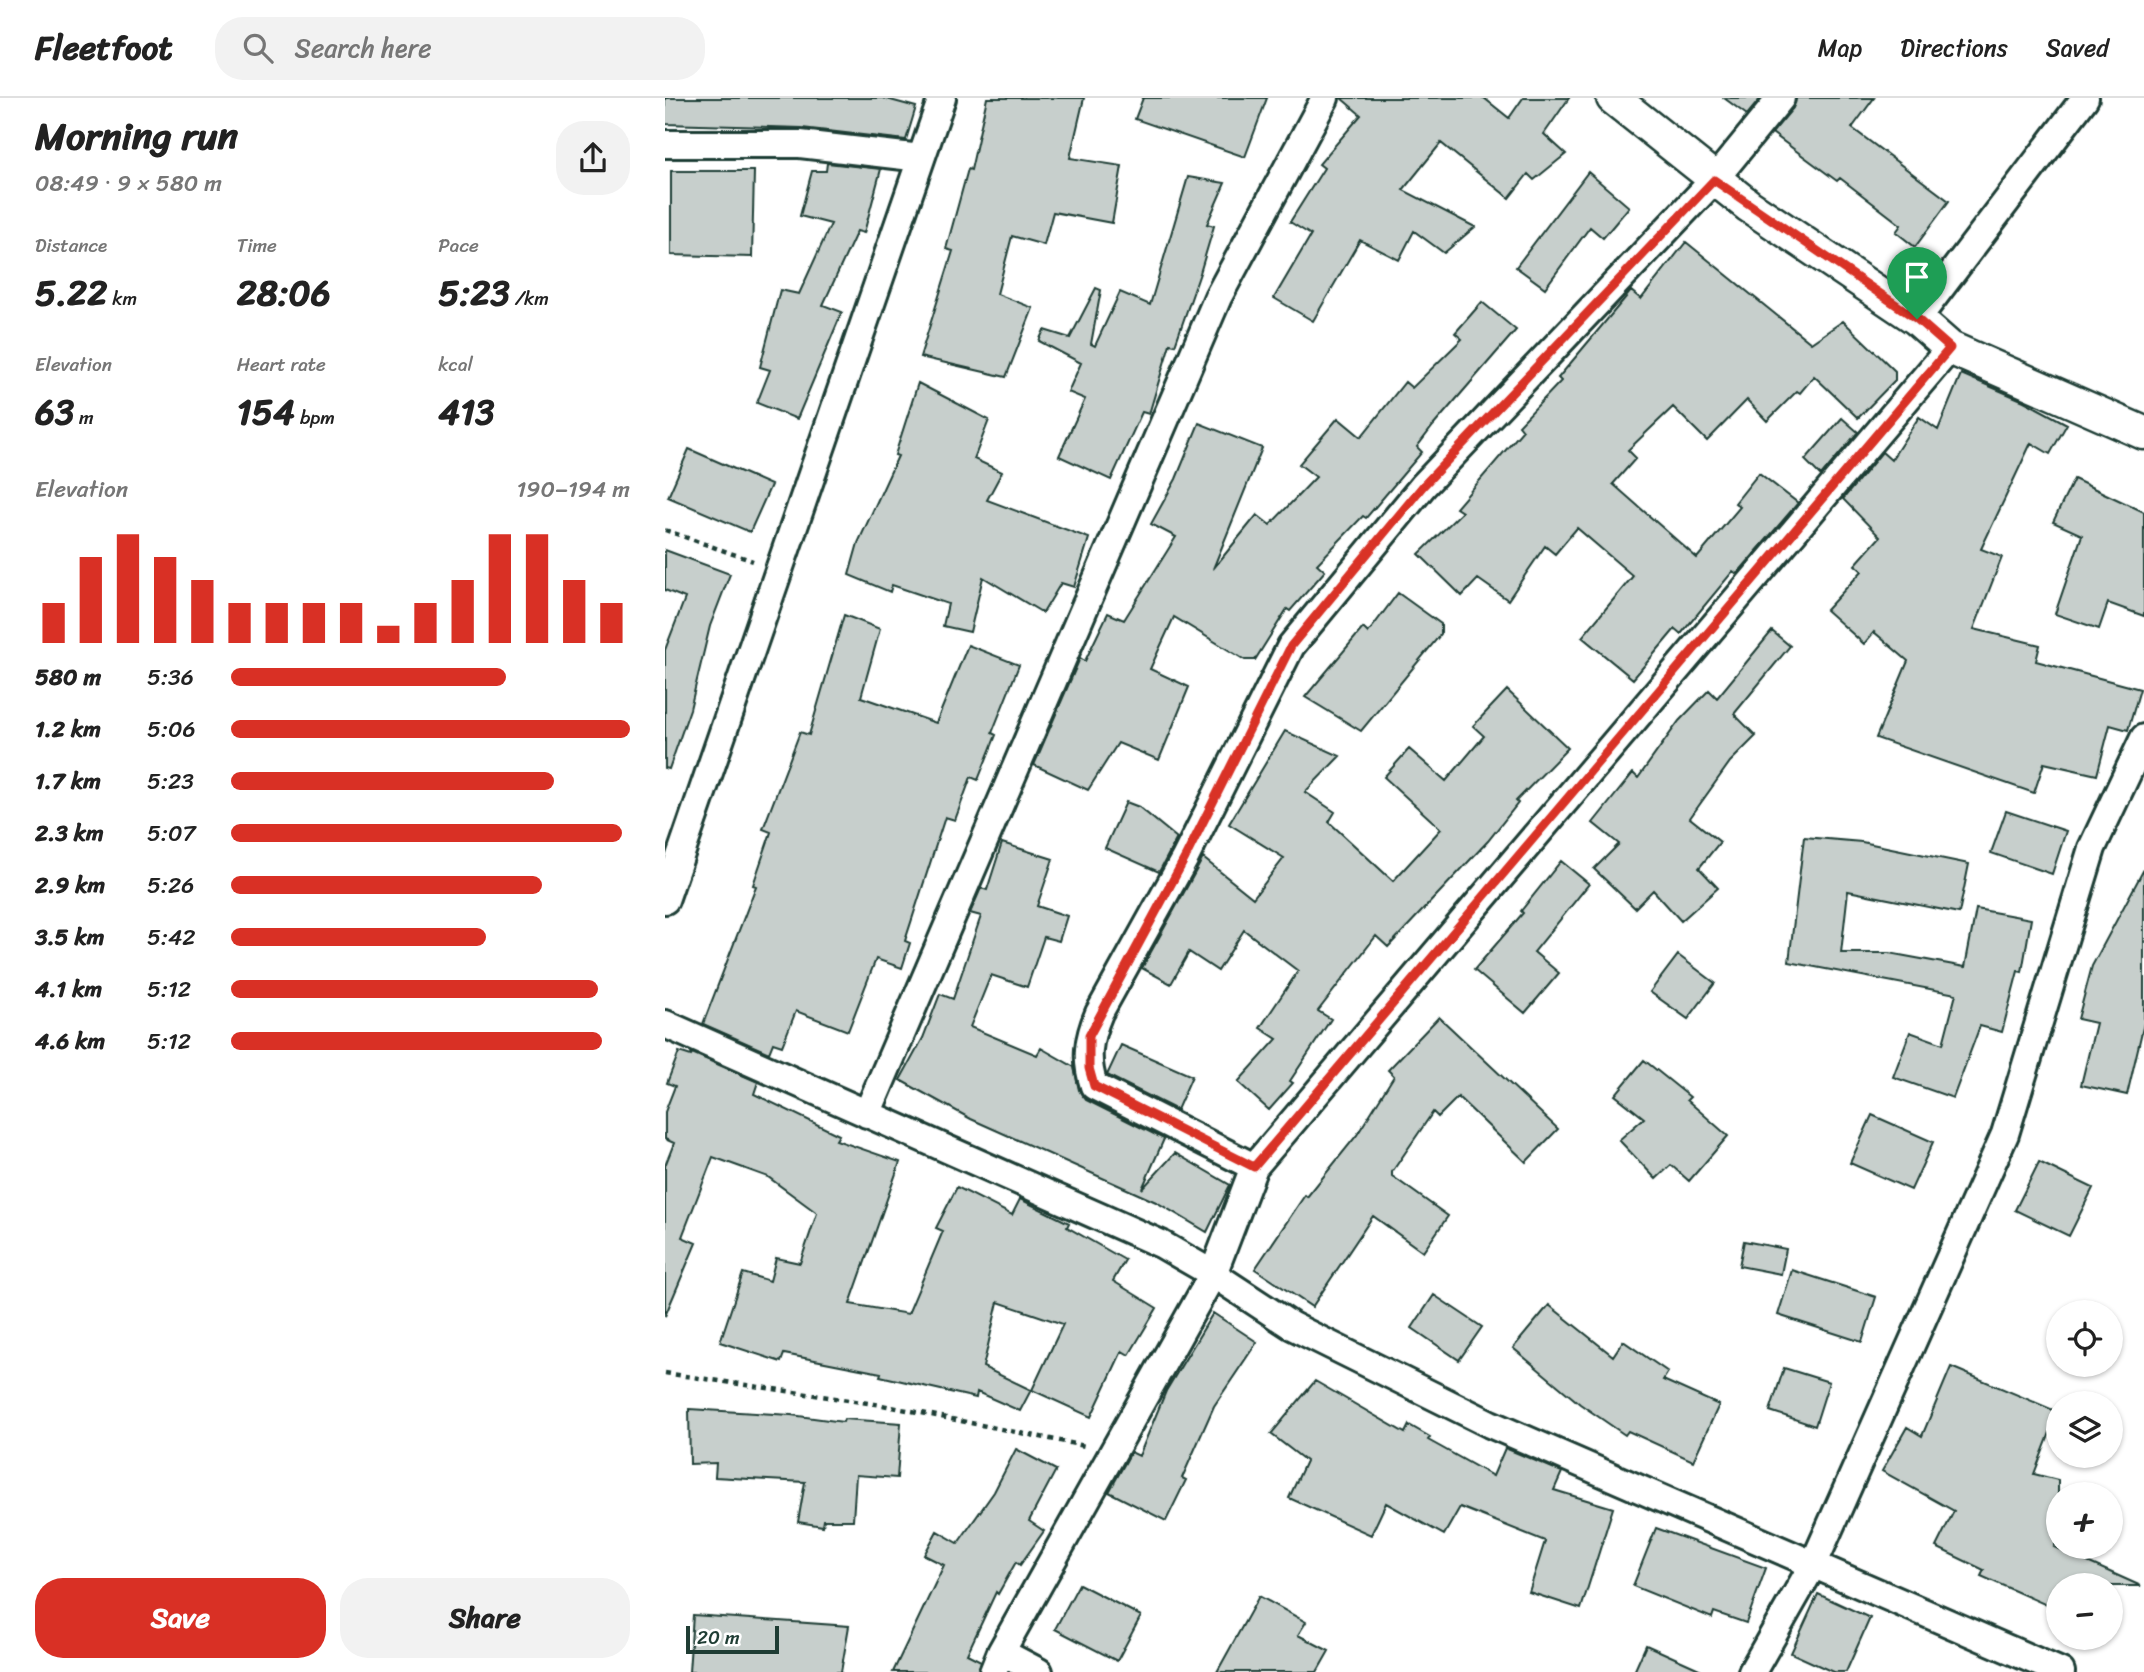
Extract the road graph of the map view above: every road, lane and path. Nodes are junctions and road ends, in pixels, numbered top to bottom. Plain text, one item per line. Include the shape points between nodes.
1 (942, 98) edge
2 (1325, 98) edge
3 (1613, 98) edge
4 (1781, 98) edge
5 (2085, 98) edge
6 (665, 144) edge
7 (921, 158) junction
8 (1714, 180) junction
9 (1917, 319) junction
10 (1950, 348) junction
11 (2144, 433) edge
12 (665, 530) edge
13 (779, 570) junction
14 (2144, 738) edge
15 (665, 900) edge
16 (665, 1024) edge
17 (867, 1114) junction
18 (1254, 1167) junction
19 (1213, 1274) junction
20 (665, 1373) edge
21 (1113, 1452) junction
22 (1814, 1563) junction
23 (997, 1662) edge
24 (1039, 1672) edge
25 (1752, 1672) edge
26 (2061, 1672) edge

1 - 7 street
2 - 17 street via 1218,297
3 - 8 street
4 - 8 street
5 - 9 street
6 - 7 street via 800,144
7 - 13 street
8 - 9 street
8 - 18 street via 1423,486 1291,646 1185,858 1099,1013 1089,1036 1094,1086
9 - 10 street
10 - 11 street
10 - 18 street
12 - 13 path
13 - 15 street
14 - 22 street via 2092,848 2005,1134
16 - 17 street
17 - 19 street via 1161,1244
18 - 19 street
19 - 21 street
19 - 22 street via 1292,1326 1490,1424
20 - 21 path via 883,1405
21 - 23 street
22 - 25 street
22 - 26 street
23 - 24 street

